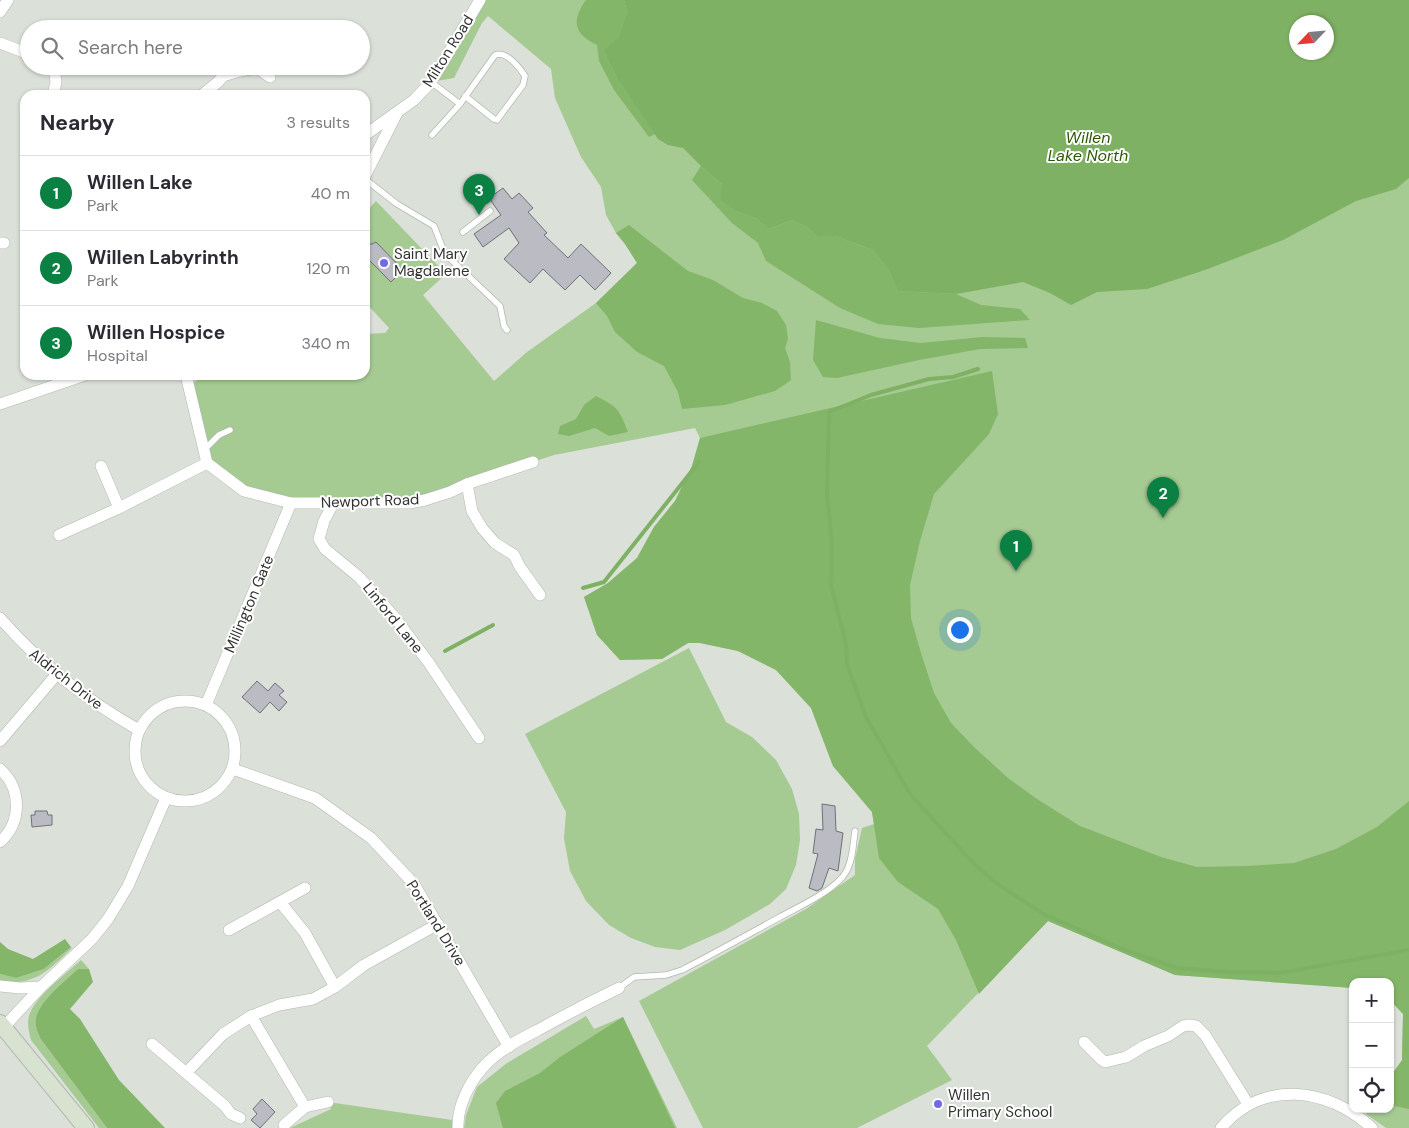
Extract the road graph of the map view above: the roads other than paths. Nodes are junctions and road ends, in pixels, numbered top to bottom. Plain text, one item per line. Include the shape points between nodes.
1 (8, 0) edge
2 (480, 0) edge
3 (0, 12) edge
4 (0, 43) edge
5 (20, 51) edge
6 (55, 75) edge
7 (225, 75) edge
8 (267, 75) edge
9 (270, 77) dead end
10 (432, 82) junction
11 (54, 90) edge
12 (208, 90) edge
13 (465, 96) junction
14 (460, 104) junction
15 (398, 111) junction
16 (370, 131) edge
17 (432, 135) dead end
18 (370, 168) edge
19 (370, 182) edge
20 (490, 211) dead end
21 (463, 232) dead end
22 (507, 330) dead end
23 (58, 380) edge
24 (187, 380) edge
25 (0, 404) edge
26 (230, 430) dead end
27 (205, 449) junction
28 (533, 462) dead end
29 (207, 463) junction
30 (101, 466) dead end
31 (466, 484) junction
32 (291, 503) junction
33 (333, 504) junction
34 (119, 508) junction
35 (59, 535) dead end
36 (540, 595) dead end
37 (0, 618) edge
38 (57, 674) junction
39 (206, 705) junction
40 (139, 730) junction
41 (479, 738) dead end
42 (0, 741) edge
43 (0, 769) edge
44 (233, 769) junction
45 (166, 798) junction
46 (855, 831) dead end
47 (0, 842) edge
48 (305, 888) dead end
49 (280, 902) junction
50 (438, 924) junction
51 (229, 930) dead end
52 (0, 986) edge
53 (41, 987) junction
54 (335, 987) junction
55 (619, 988) joint
56 (251, 1016) junction
57 (2, 1025) edge
58 (1084, 1042) dead end
59 (152, 1044) dead end
60 (509, 1046) junction
61 (186, 1073) junction
62 (328, 1102) dead end
63 (1248, 1104) junction
64 (305, 1107) junction
65 (240, 1118) dead end
66 (284, 1125) dead end
67 (86, 1128) edge
68 (458, 1128) edge
69 (1221, 1128) edge
70 (1372, 1128) edge

1 - 3 street
2 - 10 street, Milton Road
4 - 5 street
6 - 11 street
7 - 12 street
8 - 9 street
10 - 14 lane
10 - 15 street, Milton Road
13 - 13 lane via 495,55 507,57 525,76 523,85 497,120
13 - 14 lane
14 - 17 lane
15 - 16 street, Milton Road
15 - 18 street
19 - 22 lane via 397,204 434,226 445,254 500,306
20 - 21 lane
23 - 25 street
24 - 27 street
26 - 27 lane
27 - 29 street
28 - 31 street, Newport Road
29 - 32 street via 244,491
29 - 34 street
30 - 34 street
31 - 33 street, Newport Road via 425,500
31 - 36 street via 472,511 482,528 495,543 514,555
32 - 33 street, Newport Road
32 - 39 street, Millington Gate
33 - 41 street, Linford Lane via 319,540 325,549 359,577 396,619
34 - 35 street
37 - 38 street, Aldrich Drive
38 - 40 street, Aldrich Drive via 91,701
38 - 42 street
39 - 40 street via 194,701 171,702 151,714
39 - 44 street via 228,723 234,736
40 - 45 street via 135,743 138,770 154,791
43 - 47 street via 15,790 18,809 11,829
44 - 45 street via 217,791 206,798 192,802
44 - 50 street, Portland Drive via 315,798 371,838 414,884
45 - 53 street via 128,886 108,919 92,939
46 - 55 lane via 846,872 822,893 682,970 666,975 634,977
48 - 49 street
49 - 51 street
49 - 54 street via 305,933
50 - 54 street via 364,965
50 - 60 street, Portland Drive
52 - 53 street
53 - 57 street
54 - 56 street via 313,999
55 - 60 street
56 - 61 street via 223,1034
56 - 64 street
57 - 67 street
58 - 63 street via 1105,1062 1126,1057 1183,1026 1192,1025 1205,1035
59 - 61 street
60 - 68 street via 487,1063 471,1084
61 - 65 street via 231,1114
62 - 64 street
63 - 69 street
63 - 70 street via 1292,1093 1316,1096 1341,1105
64 - 66 street

